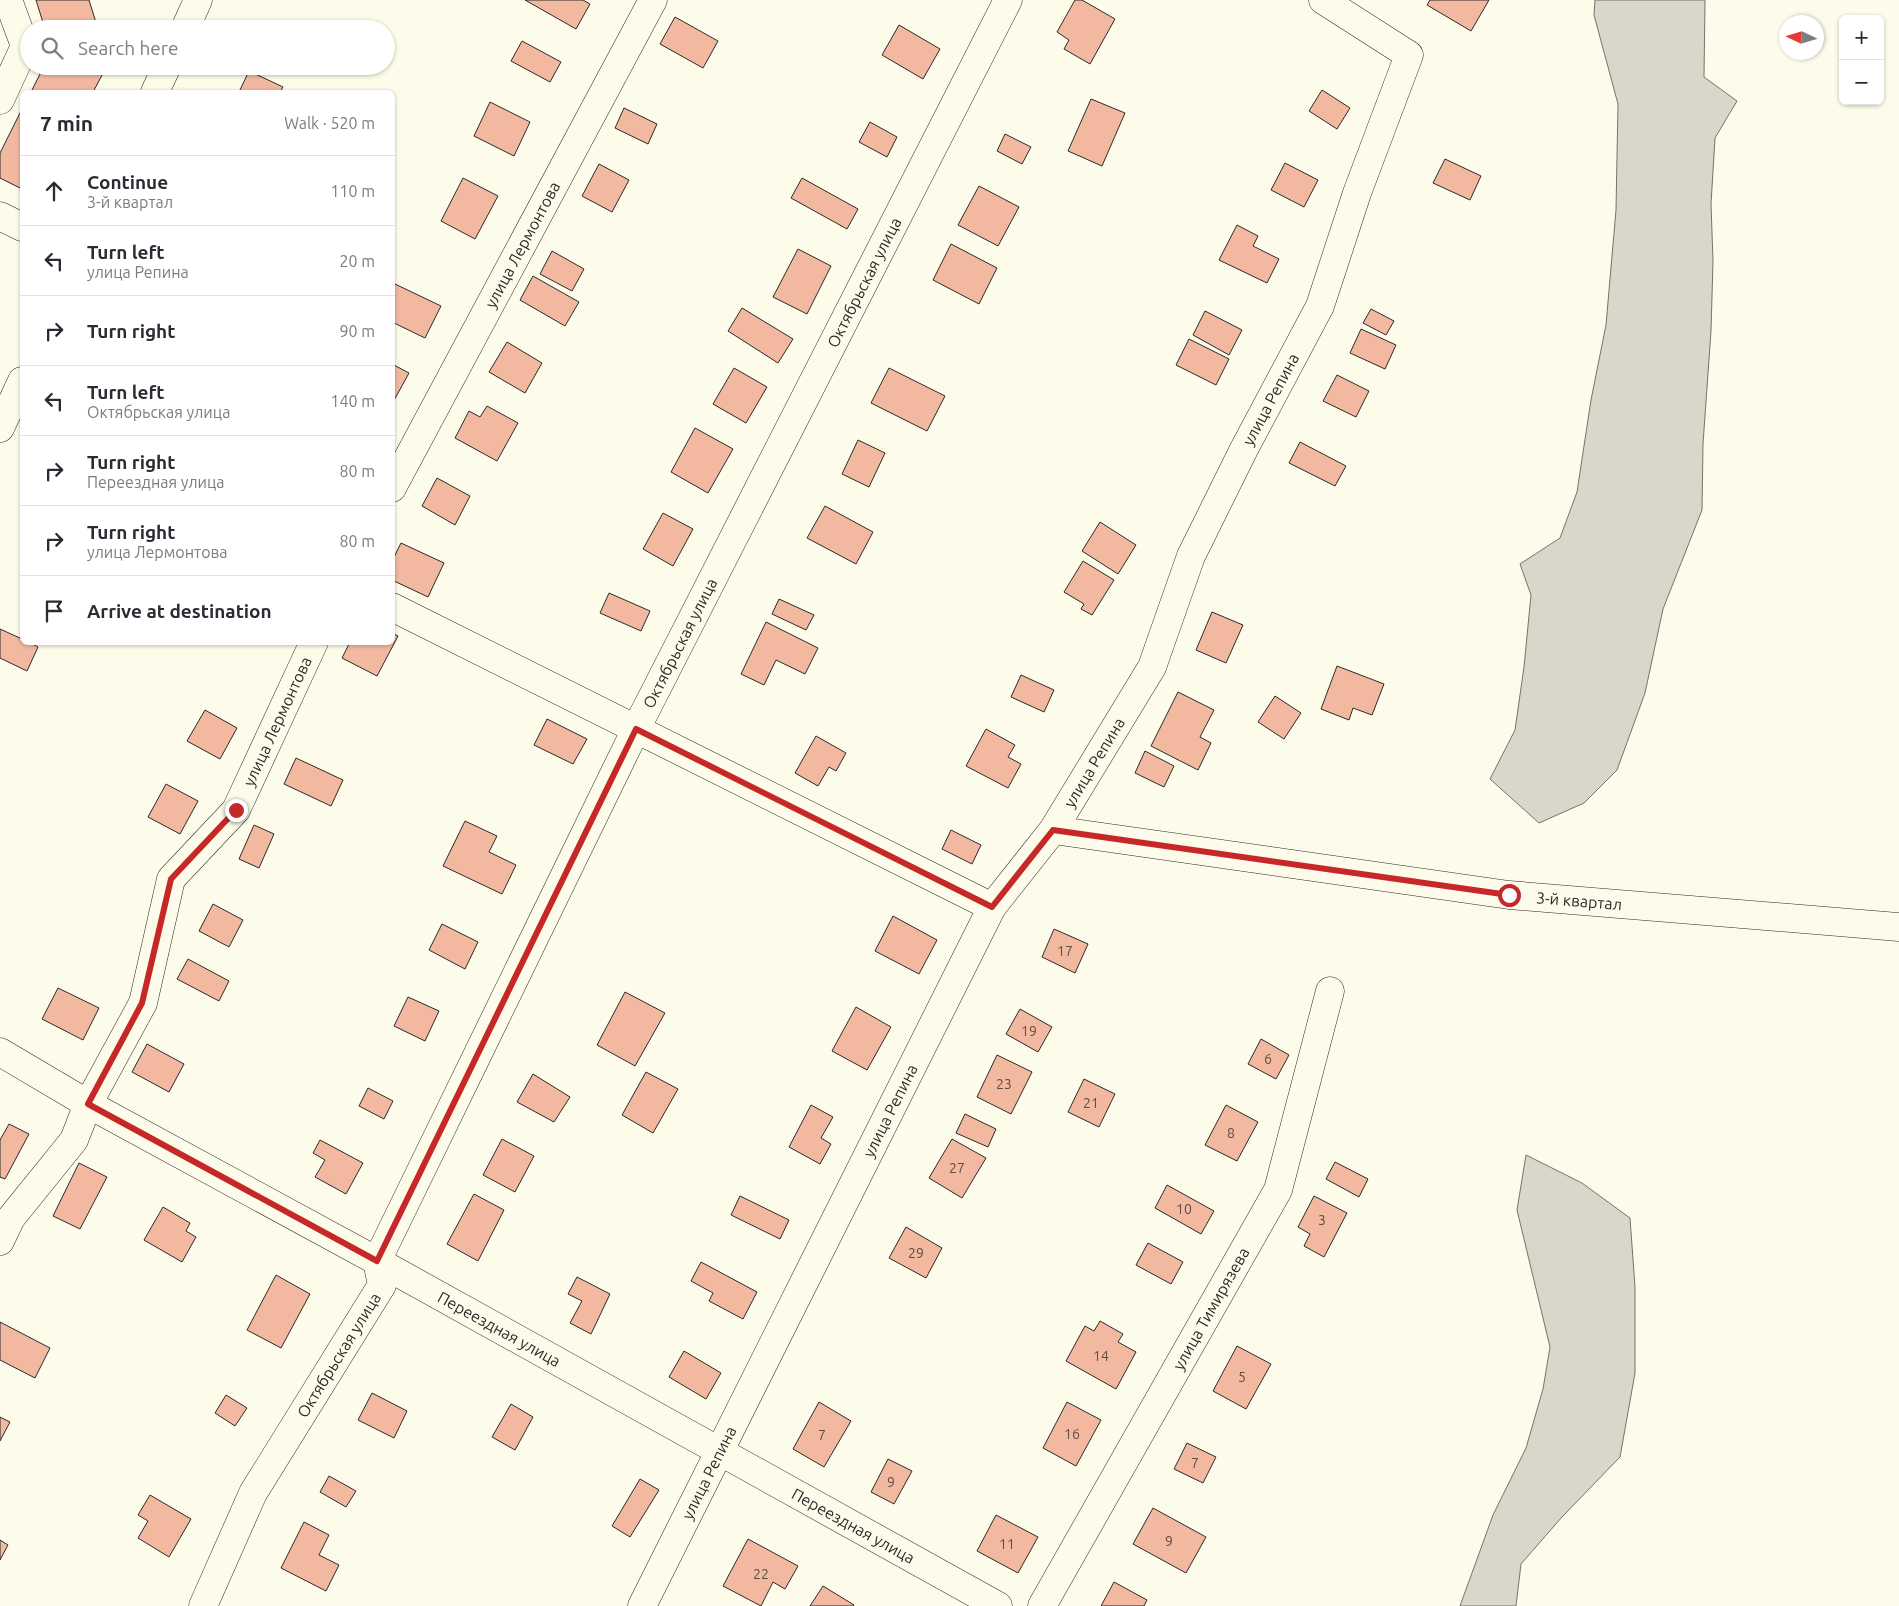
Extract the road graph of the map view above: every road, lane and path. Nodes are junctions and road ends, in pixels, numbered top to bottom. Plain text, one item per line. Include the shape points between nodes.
1 (8, 0) edge
2 (198, 0) edge
3 (653, 0) edge
4 (1008, 0) edge
5 (1323, 0) edge
6 (189, 20) edge
7 (20, 32) edge
8 (20, 57) edge
9 (163, 75) edge
10 (156, 90) edge
11 (0, 100) edge
12 (0, 216) edge
13 (20, 226) edge
14 (20, 386) edge
15 (7, 421) edge
16 (395, 482) edge
17 (395, 608) edge
18 (313, 645) edge
19 (636, 729) junction
20 (1053, 830) junction
21 (992, 907) junction
22 (1899, 928) edge
23 (1330, 991) dead end
24 (0, 1052) edge
25 (88, 1104) junction
26 (0, 1240) edge
27 (377, 1261) junction
28 (720, 1450) junction
29 (203, 1606) edge
30 (642, 1606) edge
31 (998, 1606) edge
32 (1042, 1606) edge

1 - 7 street
2 - 6 street
3 - 16 street, улица Лермонтова
4 - 19 street, Октябрьская улица
5 - 20 street, улица Репина via 1409,55 1357,193 1320,306 1191,556 1152,668
8 - 11 street
9 - 10 street
12 - 13 street
14 - 15 street
17 - 19 street
18 - 25 street, улица Лермонтова via 236,810 171,879 142,1003
19 - 21 street
19 - 27 street, Октябрьская улица
20 - 21 street, улица Репина
20 - 22 street, 3-й квартал via 1509,895
21 - 28 street, улица Репина
23 - 32 street, улица Тимирязева via 1278,1190
24 - 25 street, Переездная улица
25 - 26 street, улица Лермонтова via 74,1140 10,1218
25 - 27 street, Переездная улица
27 - 28 street, Переездная улица
27 - 29 street, Октябрьская улица via 382,1285 253,1493
28 - 30 street, улица Репина
28 - 31 street, Переездная улица

